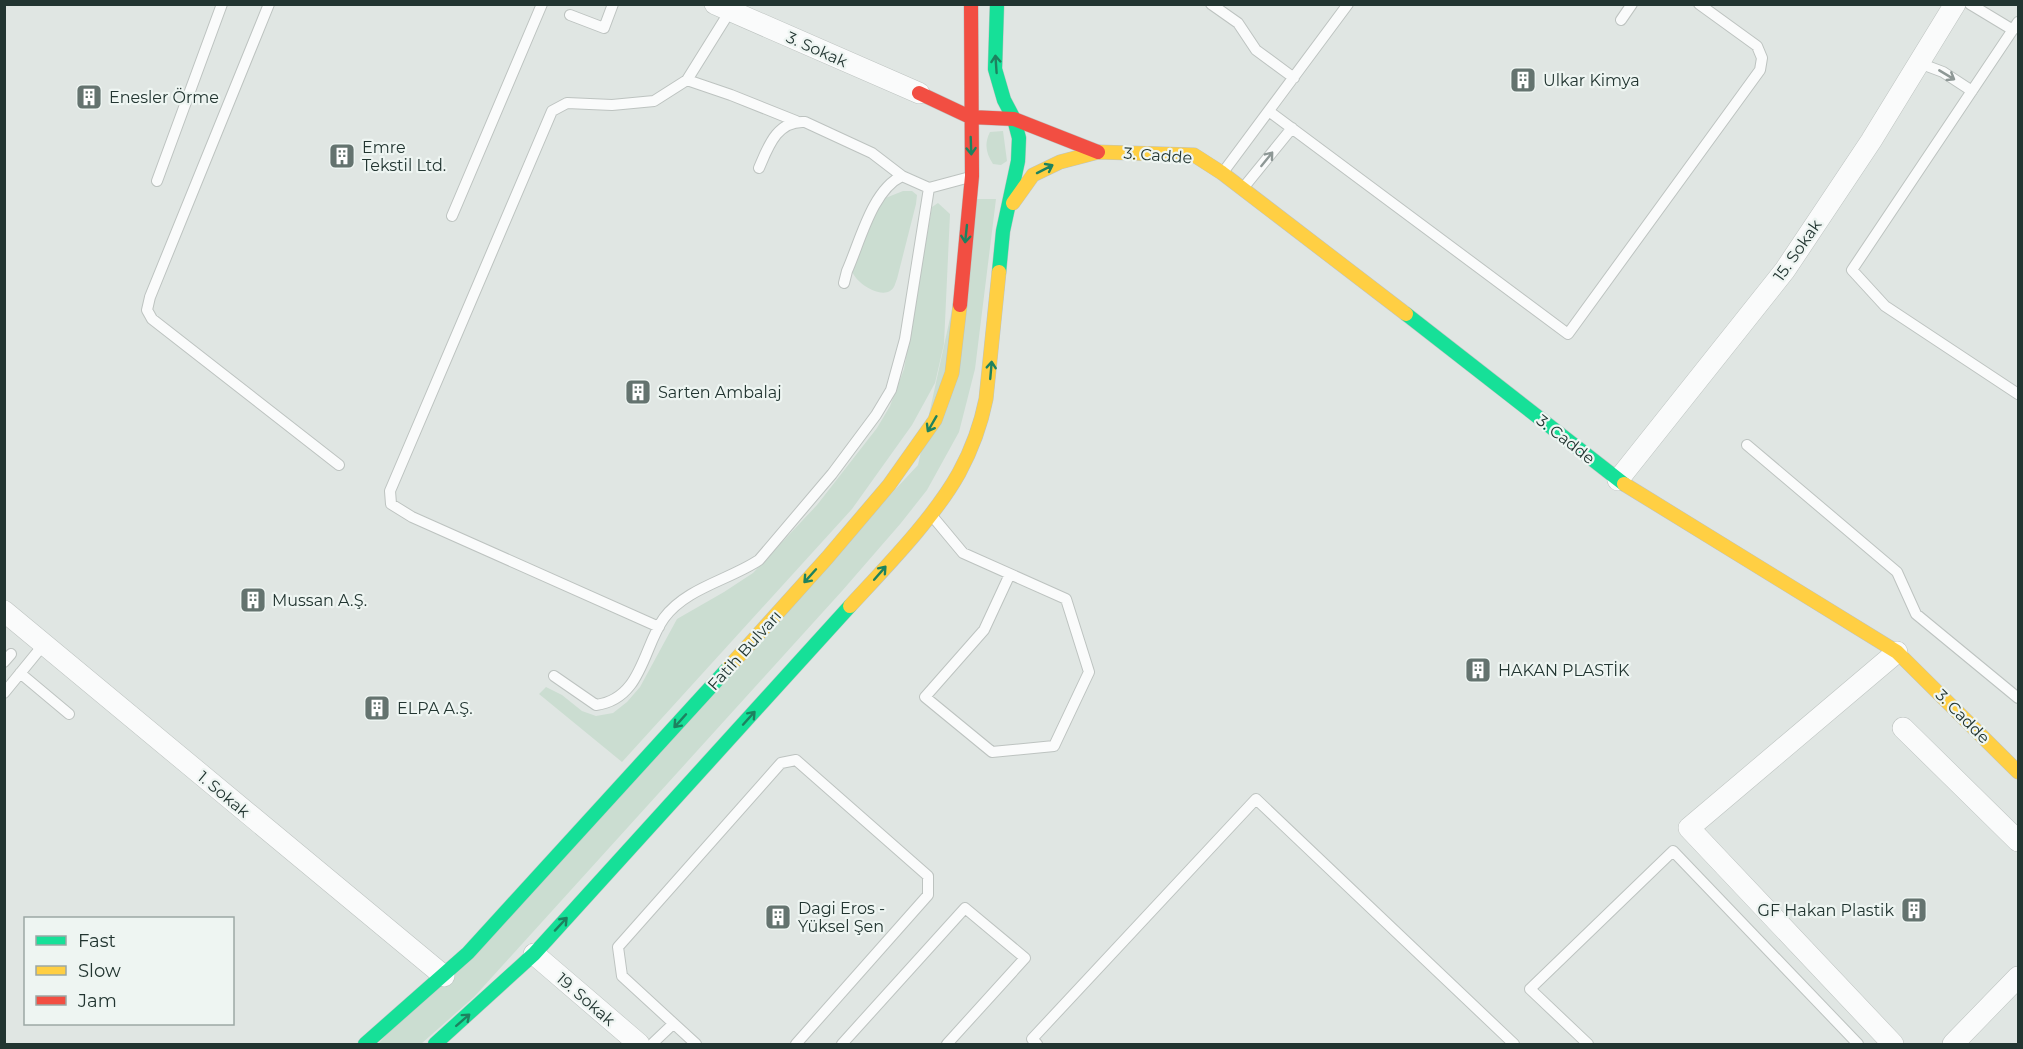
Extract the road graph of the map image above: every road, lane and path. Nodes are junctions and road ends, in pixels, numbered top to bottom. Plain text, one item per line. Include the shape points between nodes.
1 (222, 4) edge
2 (269, 4) edge
3 (542, 4) edge
4 (613, 4) edge
5 (971, 4) edge
6 (997, 4) edge
7 (1211, 4) edge
8 (1348, 4) edge
9 (1632, 4) edge
10 (1699, 4) edge
11 (1955, 4) edge
12 (1970, 4) edge
13 (723, 8) edge
14 (570, 15) dead end
15 (1621, 20) dead end
16 (2016, 26) edge
17 (970, 61) junction
18 (1919, 63) junction
19 (960, 72) dead end
20 (1294, 78) junction
21 (687, 80) junction
22 (926, 90) joint
23 (1972, 91) junction
24 (1270, 112) junction
25 (970, 117) junction
26 (1014, 119) junction
27 (796, 122) junction
28 (1292, 128) junction
29 (1098, 152) junction
30 (759, 168) dead end
31 (1222, 173) junction
32 (902, 176) junction
33 (1014, 177) junction
34 (977, 178) junction
35 (157, 181) dead end
36 (1000, 183) dead end
37 (929, 188) junction
38 (1242, 190) junction
39 (1008, 210) junction
40 (452, 216) dead end
41 (844, 283) dead end
42 (2019, 394) edge
43 (1747, 445) dead end
44 (339, 465) dead end
45 (1618, 480) junction
46 (930, 515) junction
47 (1010, 574) junction
48 (4, 611) edge
49 (659, 627) junction
50 (44, 644) junction
51 (1897, 652) junction
52 (20, 673) junction
53 (554, 676) dead end
54 (4, 693) edge
55 (2019, 698) edge
56 (69, 714) dead end
57 (1903, 728) dead end
58 (2019, 772) edge
59 (2019, 841) edge
60 (534, 954) junction
61 (444, 976) junction
62 (2019, 977) edge
63 (674, 1024) junction
64 (365, 1044) edge
65 (435, 1044) edge
66 (639, 1044) edge
67 (652, 1044) edge
68 (696, 1044) edge
69 (796, 1044) edge
70 (842, 1044) edge
71 (947, 1044) edge
72 (1037, 1044) edge
73 (1514, 1044) edge
74 (1588, 1044) edge
75 (1858, 1044) edge
76 (1893, 1044) edge
77 (1953, 1044) edge

1 - 35 lane
2 - 44 lane via 147,310 152,319
3 - 40 lane
4 - 14 lane via 604,28
5 - 17 main road, Fatih Bulvarı
26 -> 6 main road via 995,69
7 - 20 lane via 1238,23 1256,50
8 - 20 lane
9 - 15 lane
10 - 28 lane via 1757,46 1762,58 1760,70 1568,334
11 - 18 street, 15. Sokak
12 - 16 lane
13 - 21 lane
13 - 22 street, 3. Sokak
16 - 23 lane
17 - 19 main road
17 - 25 main road, Fatih Bulvarı
18 -> 23 lane via 1943,72
18 - 45 street, 15. Sokak via 1785,270
20 - 24 lane
21 - 27 lane
21 - 49 lane via 654,100 612,105 567,103 552,111 390,491 391,504 412,517
22 - 25 main road
23 - 42 lane via 1852,270 1885,306
24 - 28 lane
24 - 31 lane
25 - 26 main road
25 -> 34 main road, Fatih Bulvarı
26 - 29 main road
26 - 33 main road via 1019,138
27 - 30 lane via 777,132
27 - 32 lane via 805,122 872,153
38 -> 28 lane
29 - 31 main road, 3. Cadde via 1194,154
39 -> 29 main road via 1033,175 1060,162
31 - 38 main road, 3. Cadde
32 - 37 lane
32 - 41 lane via 885,188 877,200
33 - 36 main road
33 - 39 main road
34 - 37 lane
34 -> 61 main road, Fatih Bulvarı via 952,374 935,420 917,448 827,558
37 - 49 lane via 898,369 876,415 759,560 693,594 671,609
38 - 45 main road, 3. Cadde
46 -> 39 main road via 959,473 982,417
43 - 55 lane via 1897,572 1916,614
45 - 51 main road, 3. Cadde
46 - 47 lane via 963,553
60 -> 46 main road
47 - 47 lane via 1066,599 1089,672 1054,746 992,752 925,698 984,630
48 - 50 street, 1. Sokak
49 - 53 lane via 629,686 606,704 596,705
50 - 52 lane
50 - 61 street, 1. Sokak
51 - 58 main road, 3. Cadde
51 - 76 street via 1689,828
52 - 54 lane
52 - 56 lane
57 - 59 street
65 -> 60 main road
60 - 66 street, 19. Sokak
61 - 64 main road, Fatih Bulvarı
62 - 77 street
63 - 67 lane
63 - 68 lane
63 - 69 lane via 622,976 618,947 781,763 796,760 928,876 928,896
70 - 71 lane via 965,908 1025,958
72 - 73 lane via 1032,1039 1256,799
74 - 75 lane via 1530,989 1672,851

